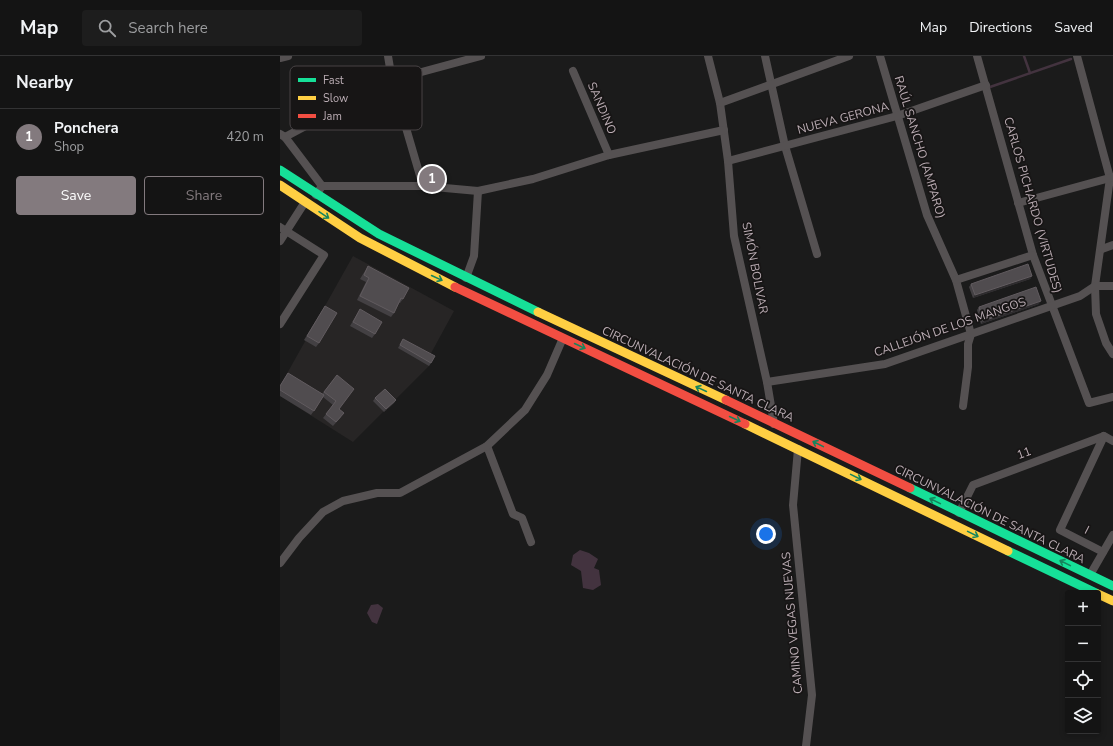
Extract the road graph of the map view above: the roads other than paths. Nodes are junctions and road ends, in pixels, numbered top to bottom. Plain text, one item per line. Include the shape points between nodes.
1 (288, 56) edge
2 (388, 56) edge
3 (480, 56) edge
4 (708, 56) edge
5 (765, 56) edge
6 (849, 56) edge
7 (880, 56) edge
8 (977, 56) edge
9 (1078, 56) edge
10 (280, 58) edge
11 (390, 66) edge
12 (573, 71) dead end
13 (422, 72) edge
14 (771, 84) junction
15 (986, 85) junction
16 (720, 103) junction
17 (897, 116) junction
18 (293, 130) edge
19 (407, 130) edge
20 (724, 130) junction
21 (283, 135) edge
22 (785, 146) junction
23 (609, 155) junction
24 (728, 161) junction
25 (280, 170) edge
26 (1112, 178) edge
27 (280, 185) edge
28 (322, 186) junction
29 (423, 186) junction
30 (478, 191) junction
31 (316, 195) junction
32 (305, 202) junction
33 (1018, 203) junction
34 (283, 230) edge
35 (280, 241) edge
36 (1113, 245) edge
37 (1102, 249) junction
38 (817, 254) dead end
39 (1033, 255) junction
40 (466, 278) junction
41 (956, 280) junction
42 (1095, 286) junction
43 (1113, 286) edge
44 (1051, 306) junction
45 (280, 324) edge
46 (971, 334) junction
47 (563, 338) junction
48 (1113, 354) edge
49 (767, 382) junction
50 (1113, 397) edge
51 (963, 406) dead end
52 (774, 423) junction
53 (770, 436) junction
54 (1104, 436) junction
55 (1113, 440) edge
56 (487, 446) junction
57 (798, 449) junction
58 (959, 513) junction
59 (1113, 535) edge
60 (531, 542) dead end
61 (1103, 552) junction
62 (280, 563) edge
63 (1090, 575) junction
64 (1113, 586) edge
65 (1091, 590) edge
66 (1101, 595) edge
67 (1113, 601) edge
68 (806, 746) edge

1 - 10 street
2 - 11 street
3 - 13 street
4 - 16 street, SIMÓN BOLIVAR
5 - 14 street
6 - 14 street
7 - 17 street, RAÚL SANCHO (AMPARO)
8 - 15 street, CARLOS PICHARDO (VIRTUDES)
9 - 26 street
12 - 23 street, SANDINO
14 - 16 street
14 - 22 street
15 - 17 street, NUEVA GERONA
15 - 33 street, CARLOS PICHARDO (VIRTUDES)
16 - 20 street, SIMÓN BOLIVAR
17 - 22 street, NUEVA GERONA
17 - 41 street, RAÚL SANCHO (AMPARO) via 927,215
18 - 21 street
19 - 29 street
20 - 23 street
20 - 24 street, SIMÓN BOLIVAR
21 - 28 street
22 - 24 street, NUEVA GERONA
22 - 38 street
23 - 30 street via 533,178
24 - 49 street, SIMÓN BOLIVAR via 734,236
25 - 31 highway, CIRCUNVALACIÓN DE SANTA CLARA
26 - 33 street
26 - 37 street
27 - 32 highway, CIRCUNVALACIÓN DE SANTA CLARA
28 - 29 street
28 - 31 street
29 - 30 street
30 - 40 street via 474,256
31 - 40 highway, CIRCUNVALACIÓN DE SANTA CLARA via 379,234
32 - 34 street
32 -> 47 highway, CIRCUNVALACIÓN DE SANTA CLARA via 360,238 429,275
33 - 39 street, CARLOS PICHARDO (VIRTUDES)
34 - 35 street
34 - 45 street via 324,255
36 - 37 street
37 - 42 street
39 - 41 street
39 - 44 street, CARLOS PICHARDO (VIRTUDES)
52 -> 40 highway, CIRCUNVALACIÓN DE SANTA CLARA
41 - 46 street, RAÚL SANCHO (AMPARO)
42 - 43 street
42 - 44 street, CALLEJÓN DE LOS MANGOS via 1080,296
42 - 48 street via 1096,314 1106,343
44 - 46 street, CALLEJÓN DE LOS MANGOS
44 - 50 street, CARLOS PICHARDO (VIRTUDES) via 1089,404
46 - 49 street, CALLEJÓN DE LOS MANGOS via 885,364
46 - 51 street, RAÚL SANCHO (AMPARO)
47 -> 53 highway, CIRCUNVALACIÓN DE SANTA CLARA
47 - 56 street via 547,375 525,410
49 - 52 street, SIMÓN BOLIVAR
52 - 53 street, SIMÓN BOLIVAR
58 -> 52 highway, CIRCUNVALACIÓN DE SANTA CLARA
53 - 57 highway, CIRCUNVALACIÓN DE SANTA CLARA
54 - 55 street
54 - 58 street, 11 via 974,485
54 - 61 street, I via 1060,530
56 - 60 street via 512,514 522,518
56 - 62 street via 400,494 377,494 343,501 323,512
57 -> 65 highway, CIRCUNVALACIÓN DE SANTA CLARA
57 - 68 street, CAMINO VEGAS NUEVAS via 793,505 812,695
63 -> 58 highway, CIRCUNVALACIÓN DE SANTA CLARA
59 - 61 street
61 - 63 street
63 - 64 highway, CIRCUNVALACIÓN DE SANTA CLARA
66 - 67 highway, CIRCUNVALACIÓN DE SANTA CLARA

